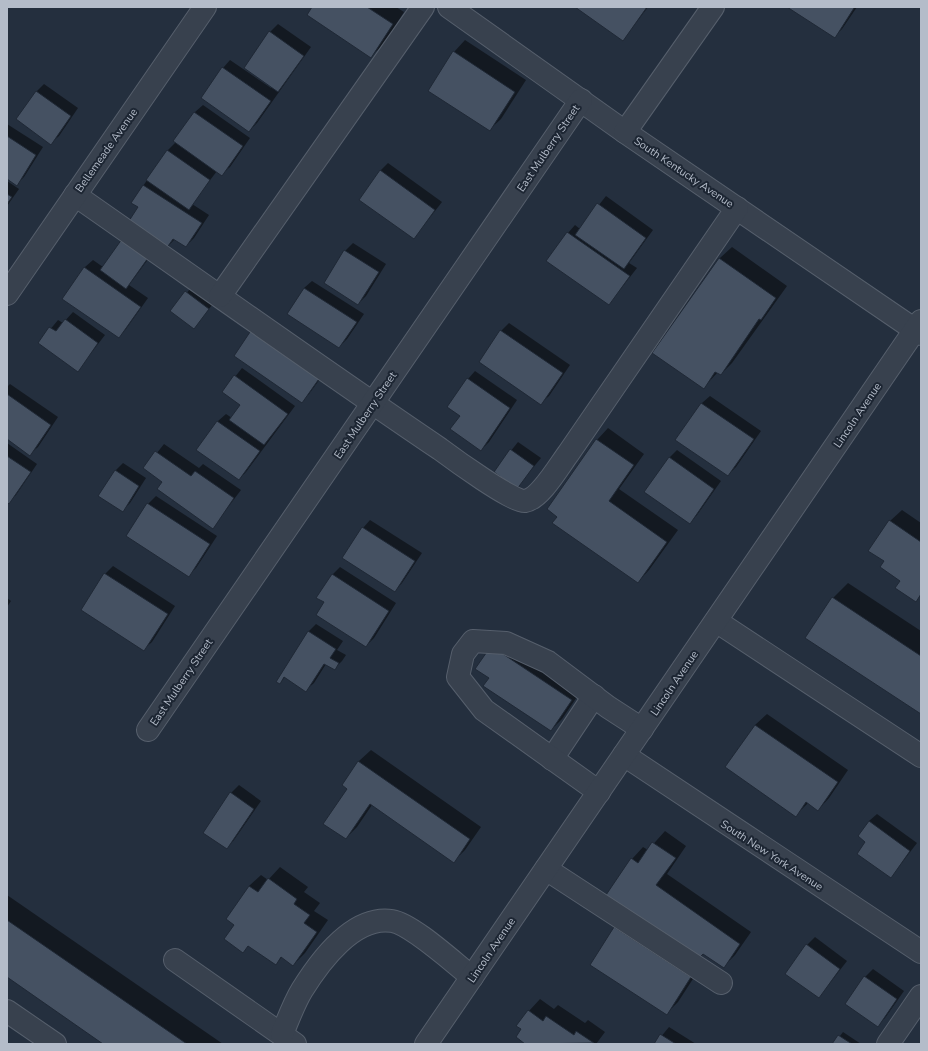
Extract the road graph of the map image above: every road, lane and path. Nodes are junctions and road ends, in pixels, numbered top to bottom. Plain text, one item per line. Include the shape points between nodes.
1 (205, 7) edge
2 (423, 7) edge
3 (449, 7) edge
4 (713, 7) edge
5 (581, 100) junction
6 (625, 132) junction
7 (75, 195) junction
8 (737, 208) junction
9 (7, 294) edge
10 (220, 296) junction
11 (919, 328) edge
12 (372, 404) junction
13 (716, 621) junction
14 (594, 696) junction
15 (642, 729) junction
16 (148, 730) dead end
17 (624, 755) junction
18 (921, 756) edge
19 (552, 759) junction
20 (599, 792) junction
21 (546, 869) junction
22 (921, 952) edge
23 (175, 960) dead end
24 (472, 977) junction
25 (722, 983) dead end
26 (921, 996) edge
27 (7, 1011) edge
28 (288, 1039) edge
29 (55, 1044) edge
30 (426, 1044) edge
31 (888, 1044) edge

1 - 7 street, Bellemeade Avenue
2 - 10 street
3 - 5 street, South Kentucky Avenue
4 - 6 street
5 - 6 street, South Kentucky Avenue
5 - 12 street, East Mulberry Street
6 - 8 street, South Kentucky Avenue
7 - 9 street, Bellemeade Avenue
7 - 10 street
8 - 11 street, South Kentucky Avenue
8 - 12 street via 568,454 542,489 532,498 525,501 517,500
10 - 12 street
11 - 13 street, Lincoln Avenue
12 - 16 street, East Mulberry Street
13 - 15 street, Lincoln Avenue
13 - 18 street
14 - 15 street
14 - 19 street
14 - 19 street via 548,662 506,643 473,641 463,654 458,677 484,710
15 - 17 street, Lincoln Avenue
17 - 20 street, Lincoln Avenue
17 - 22 street, South New York Avenue
19 - 20 street
20 - 21 street, Lincoln Avenue
21 - 24 street, Lincoln Avenue
21 - 25 street
23 - 28 street
24 - 28 street via 409,928 392,921 369,924 351,932 328,953 301,991
24 - 30 street, Lincoln Avenue
26 - 31 street
27 - 29 street

